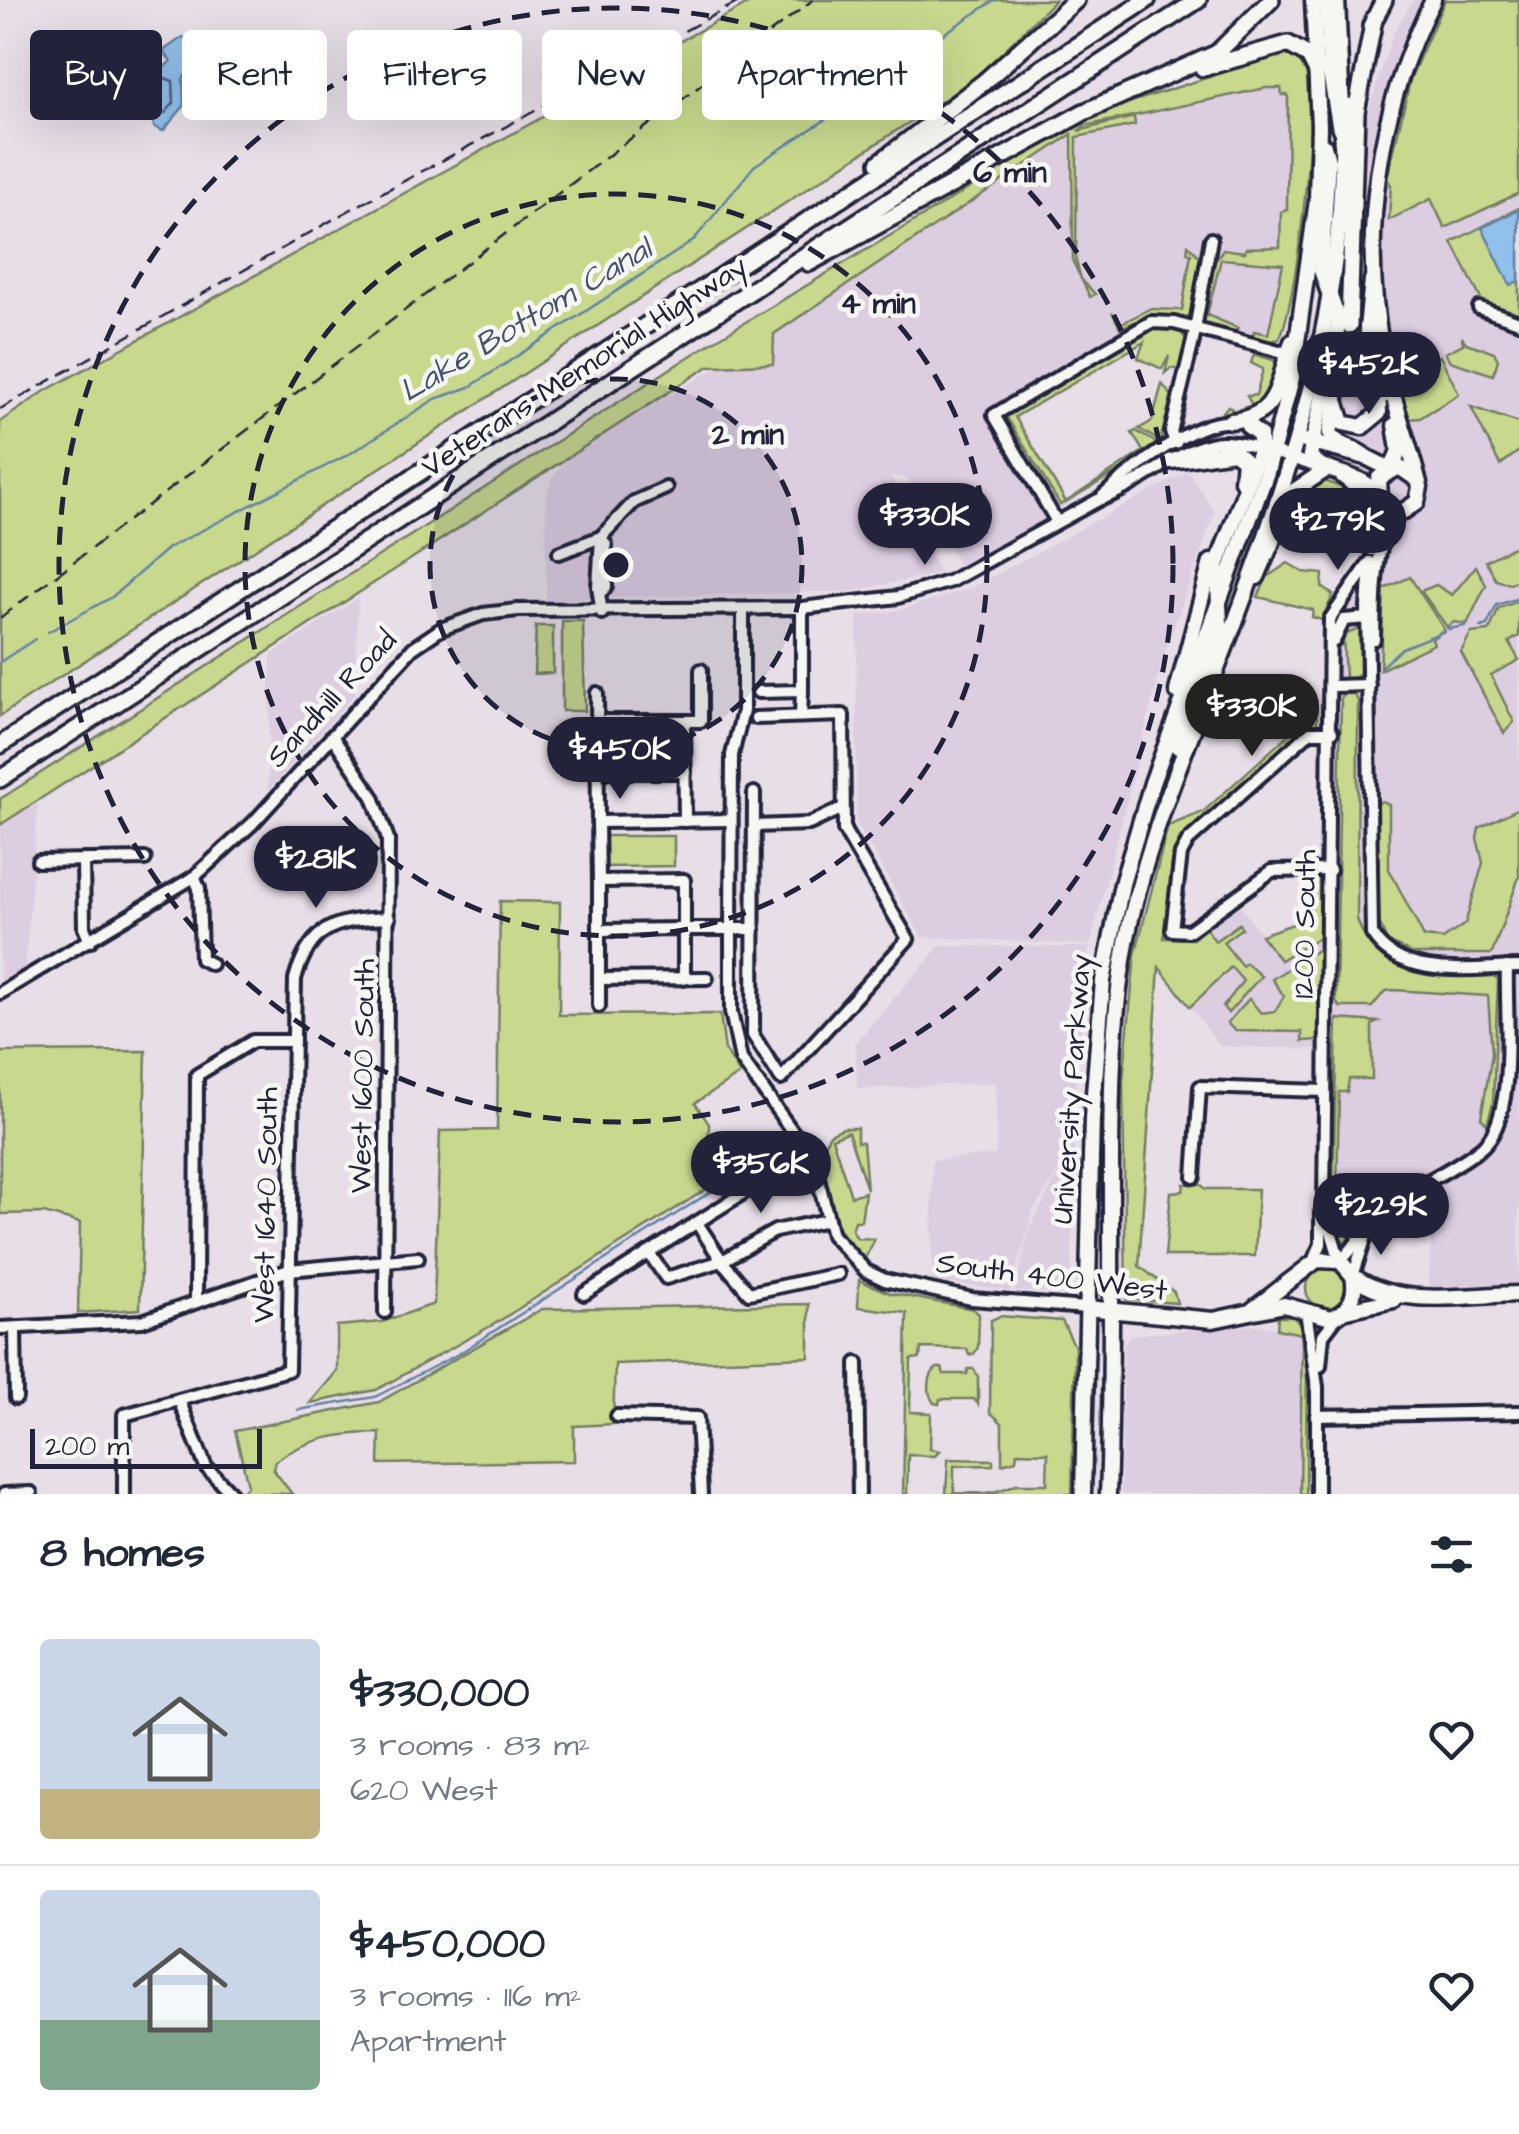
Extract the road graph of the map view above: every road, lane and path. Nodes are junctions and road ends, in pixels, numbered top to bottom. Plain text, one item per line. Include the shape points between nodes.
1 (1076, 0) edge
2 (1147, 0) edge
3 (1198, 0) edge
4 (1271, 0) edge
5 (1313, 0) edge
6 (1327, 0) edge
7 (1337, 0) edge
8 (1384, 0) edge
9 (1433, 0) edge
10 (1374, 19) junction
11 (1317, 72) junction
12 (1175, 75) junction
13 (1319, 126) junction
14 (1342, 141) junction
15 (1338, 224) junction
16 (789, 233) junction
17 (1211, 239) dead end
18 (1374, 274) junction
19 (747, 294) junction
20 (1330, 296) junction
21 (1479, 308) dead end
22 (1304, 313) junction
23 (1519, 322) edge
24 (1349, 324) junction
25 (1195, 329) junction
26 (1287, 353) junction
27 (1374, 368) junction
28 (1337, 386) junction
29 (1230, 421) junction
30 (1248, 426) junction
31 (1278, 434) junction
32 (1304, 441) junction
33 (1176, 443) junction
34 (1266, 453) junction
35 (1291, 460) junction
36 (1172, 461) junction
37 (1381, 464) junction
38 (1327, 469) junction
39 (1419, 481) junction
40 (666, 488) dead end
41 (1376, 494) junction
42 (1098, 500) junction
43 (1404, 511) junction
44 (1056, 522) junction
45 (601, 537) junction
46 (559, 553) dead end
47 (1371, 556) junction
48 (1218, 598) junction
49 (1242, 598) junction
50 (802, 608) junction
51 (743, 610) junction
52 (602, 612) junction
53 (1367, 618) junction
54 (1333, 642) junction
55 (700, 670) dead end
56 (1370, 680) junction
57 (1333, 686) junction
58 (802, 691) junction
59 (758, 692) dead end
60 (598, 693) dead end
61 (801, 716) junction
62 (756, 718) dead end
63 (1173, 720) junction
64 (598, 721) junction
65 (684, 721) junction
66 (1332, 732) junction
67 (332, 736) junction
68 (0, 745) edge
69 (1176, 763) junction
70 (598, 772) junction
71 (685, 772) junction
72 (0, 778) edge
73 (754, 794) dead end
74 (840, 809) junction
75 (732, 820) junction
76 (685, 821) junction
77 (598, 822) junction
78 (754, 826) junction
79 (145, 859) dead end
80 (84, 860) junction
81 (38, 862) dead end
82 (1330, 870) junction
83 (194, 877) junction
84 (599, 881) junction
85 (390, 918) junction
86 (754, 929) junction
87 (599, 930) junction
88 (684, 930) junction
89 (731, 930) junction
90 (90, 942) junction
91 (211, 964) dead end
92 (1513, 967) edge
93 (707, 978) dead end
94 (599, 979) junction
95 (684, 979) junction
96 (0, 993) edge
97 (599, 1006) dead end
98 (293, 1042) junction
99 (1324, 1091) junction
100 (806, 1148) junction
101 (1194, 1178) dead end
102 (1324, 1208) junction
103 (1374, 1217) junction
104 (827, 1220) junction
105 (697, 1223) junction
106 (649, 1253) junction
107 (418, 1258) dead end
108 (722, 1261) junction
109 (1340, 1262) junction
110 (385, 1263) junction
111 (1307, 1267) junction
112 (289, 1270) junction
113 (838, 1274) dead end
114 (1353, 1276) junction
115 (584, 1294) dead end
116 (1519, 1294) edge
117 (1414, 1296) junction
118 (196, 1302) junction
119 (1086, 1308) junction
120 (1112, 1310) junction
121 (1251, 1311) junction
122 (1306, 1311) junction
123 (385, 1312) dead end
124 (1341, 1313) junction
125 (0, 1328) edge
126 (15, 1328) junction
127 (857, 1363) dead end
128 (1317, 1386) junction
129 (16, 1398) dead end
130 (179, 1400) junction
131 (1519, 1412) edge
132 (616, 1416) dead end
133 (1316, 1416) junction
134 (31, 1492) edge
135 (4, 1494) edge
136 (124, 1494) edge
137 (232, 1494) edge
138 (701, 1494) edge
139 (859, 1494) edge
140 (1083, 1494) edge
141 (1108, 1494) edge
142 (1317, 1494) edge

1 - 16 highway via 984,82
2 - 16 highway, Veterans Memorial Highway
3 - 19 highway, Veterans Memorial Highway
4 - 12 highway via 1217,53
5 - 11 main road, University Parkway
6 - 14 highway
7 - 14 main road
8 - 10 highway
9 - 18 main road via 1397,85 1381,152
10 - 14 highway
10 - 24 highway via 1357,98
11 - 12 highway via 1309,56 1288,44
11 - 13 main road, University Parkway
12 - 19 highway via 1084,112
13 - 20 main road via 1328,161 1321,270
13 - 22 main road, University Parkway
14 - 15 main road
15 - 20 main road
15 - 24 main road via 1349,277
16 - 68 highway, Veterans Memorial Highway
17 - 25 street
18 - 27 main road via 1367,308
18 - 39 main road via 1382,353
19 - 72 highway, Veterans Memorial Highway
20 - 32 main road
21 - 23 street
22 - 26 main road
22 - 31 main road, University Parkway
24 - 28 main road
25 - 26 street
25 - 33 street via 1171,432
25 - 44 street via 1144,325 994,415
26 - 29 main road via 1270,404 1252,418
27 - 28 main road via 1380,408 1372,423 1343,423
27 - 37 main road via 1397,432
28 - 37 main road via 1330,436
29 - 30 street
29 - 33 street, Sandhill Road via 1210,423
30 - 31 street
30 - 34 main road
31 - 32 main road
31 - 34 main road, University Parkway
32 - 35 main road, University Parkway
32 - 37 main road
32 - 38 main road via 1311,460
33 - 42 street, Sandhill Road
34 - 35 street, Sandhill Road
34 - 36 street, Sandhill Road via 1217,442
34 - 48 main road, University Parkway
35 - 38 street, Sandhill Road
35 - 49 main road, University Parkway
36 - 42 street, Sandhill Road
36 - 63 main road via 1229,450 1246,466 1210,564
37 - 39 main road via 1409,470
37 - 41 main road
38 - 41 main road via 1361,477
38 - 47 street via 1358,489 1368,507
38 - 49 main road via 1294,491 1268,560
39 - 43 main road via 1417,502
40 - 45 street via 634,502
41 - 43 main road via 1384,507
41 - 47 street
42 - 44 street, Sandhill Road
43 - 56 street via 1386,531
44 - 50 street, Sandhill Road via 951,581 898,596
45 - 46 street
45 - 52 street
47 - 53 street
47 - 54 street, 1200 South via 1330,618
48 - 63 main road, University Parkway
48 - 69 main road via 1220,624 1181,725
49 - 69 main road, University Parkway
50 - 51 street, Sandhill Road
50 - 58 street
51 - 52 street, Sandhill Road
51 - 75 street via 743,711 732,755
52 - 67 street, Sandhill Road via 518,610 441,629 413,648
53 - 54 street via 1344,620
53 - 56 street
54 - 57 street, 1200 South
55 - 65 street via 701,721
56 - 57 street
56 - 92 street via 1372,934 1408,965
57 - 66 street, 1200 South
58 - 59 street
58 - 61 street
60 - 64 street
61 - 62 street
61 - 74 street via 842,715
63 - 119 main road, University Parkway via 1122,884 1105,969 1094,1072
64 - 65 street
64 - 70 street
65 - 71 street
66 - 82 street, 1200 South
66 - 82 street via 1310,732 1188,840 1172,930 1188,932 1272,871
67 - 83 street, Sandhill Road
67 - 85 street, West 1600 South via 372,797 388,839
69 - 120 main road, University Parkway via 1140,882 1117,997
70 - 71 street
70 - 77 street
71 - 76 street
73 - 78 street
74 - 78 street via 809,824
74 - 86 street via 844,830 908,939 781,1079 753,1035
75 - 76 street
75 - 89 street
76 - 77 street
77 - 84 street
78 - 86 street
79 - 80 street
80 - 81 street
80 - 90 street
82 - 99 street, 1200 South
83 - 90 street, Sandhill Road
83 - 91 street via 200,960
84 - 87 street
84 - 88 street via 684,880
85 - 98 street, West 1640 South via 340,920 301,958
85 - 110 street, West 1600 South
86 - 89 street
87 - 88 street
87 - 94 street
88 - 89 street
88 - 95 street
89 - 100 street via 737,1048
90 - 96 street, Sandhill Road
92 - 103 street via 1498,1126 1486,1144
93 - 95 street
94 - 95 street
94 - 97 street
98 - 112 street, West 1640 South
98 - 118 street via 253,1041 197,1076
99 - 101 street via 1200,1087
99 - 102 street, 1200 South
100 - 104 street
100 - 105 street
102 - 109 street, 1200 South
102 - 111 street, 1200 South via 1321,1244
103 - 109 street
103 - 114 street
104 - 108 street via 775,1231
104 - 119 street, South 400 West via 852,1260 886,1280 972,1299
105 - 106 street
105 - 108 street
106 - 108 street via 666,1278
106 - 115 street
107 - 110 street
108 - 113 street via 749,1293
109 - 111 main road
109 - 114 main road
110 - 112 street
110 - 123 street, West 1600 South
111 - 121 main road, South 400 West
111 - 122 main road via 1300,1292
112 - 118 street
112 - 130 street, West 1640 South via 288,1370
114 - 117 main road via 1380,1293
114 - 124 main road via 1354,1294
116 - 117 main road
117 - 124 main road
118 - 126 street via 142,1321
119 - 120 main road, South 400 West
119 - 140 main road, University Parkway
120 - 121 main road, South 400 West via 1213,1320
120 - 141 main road, University Parkway
121 - 122 main road, South 400 West via 1284,1305
122 - 124 main road via 1323,1318
122 - 128 street
124 - 128 street via 1322,1335
125 - 126 street
126 - 129 street
127 - 139 street
128 - 133 street
130 - 136 street via 124,1415
130 - 137 street via 206,1466
131 - 133 street
132 - 138 street via 690,1415 700,1424
133 - 142 street
134 - 135 street

